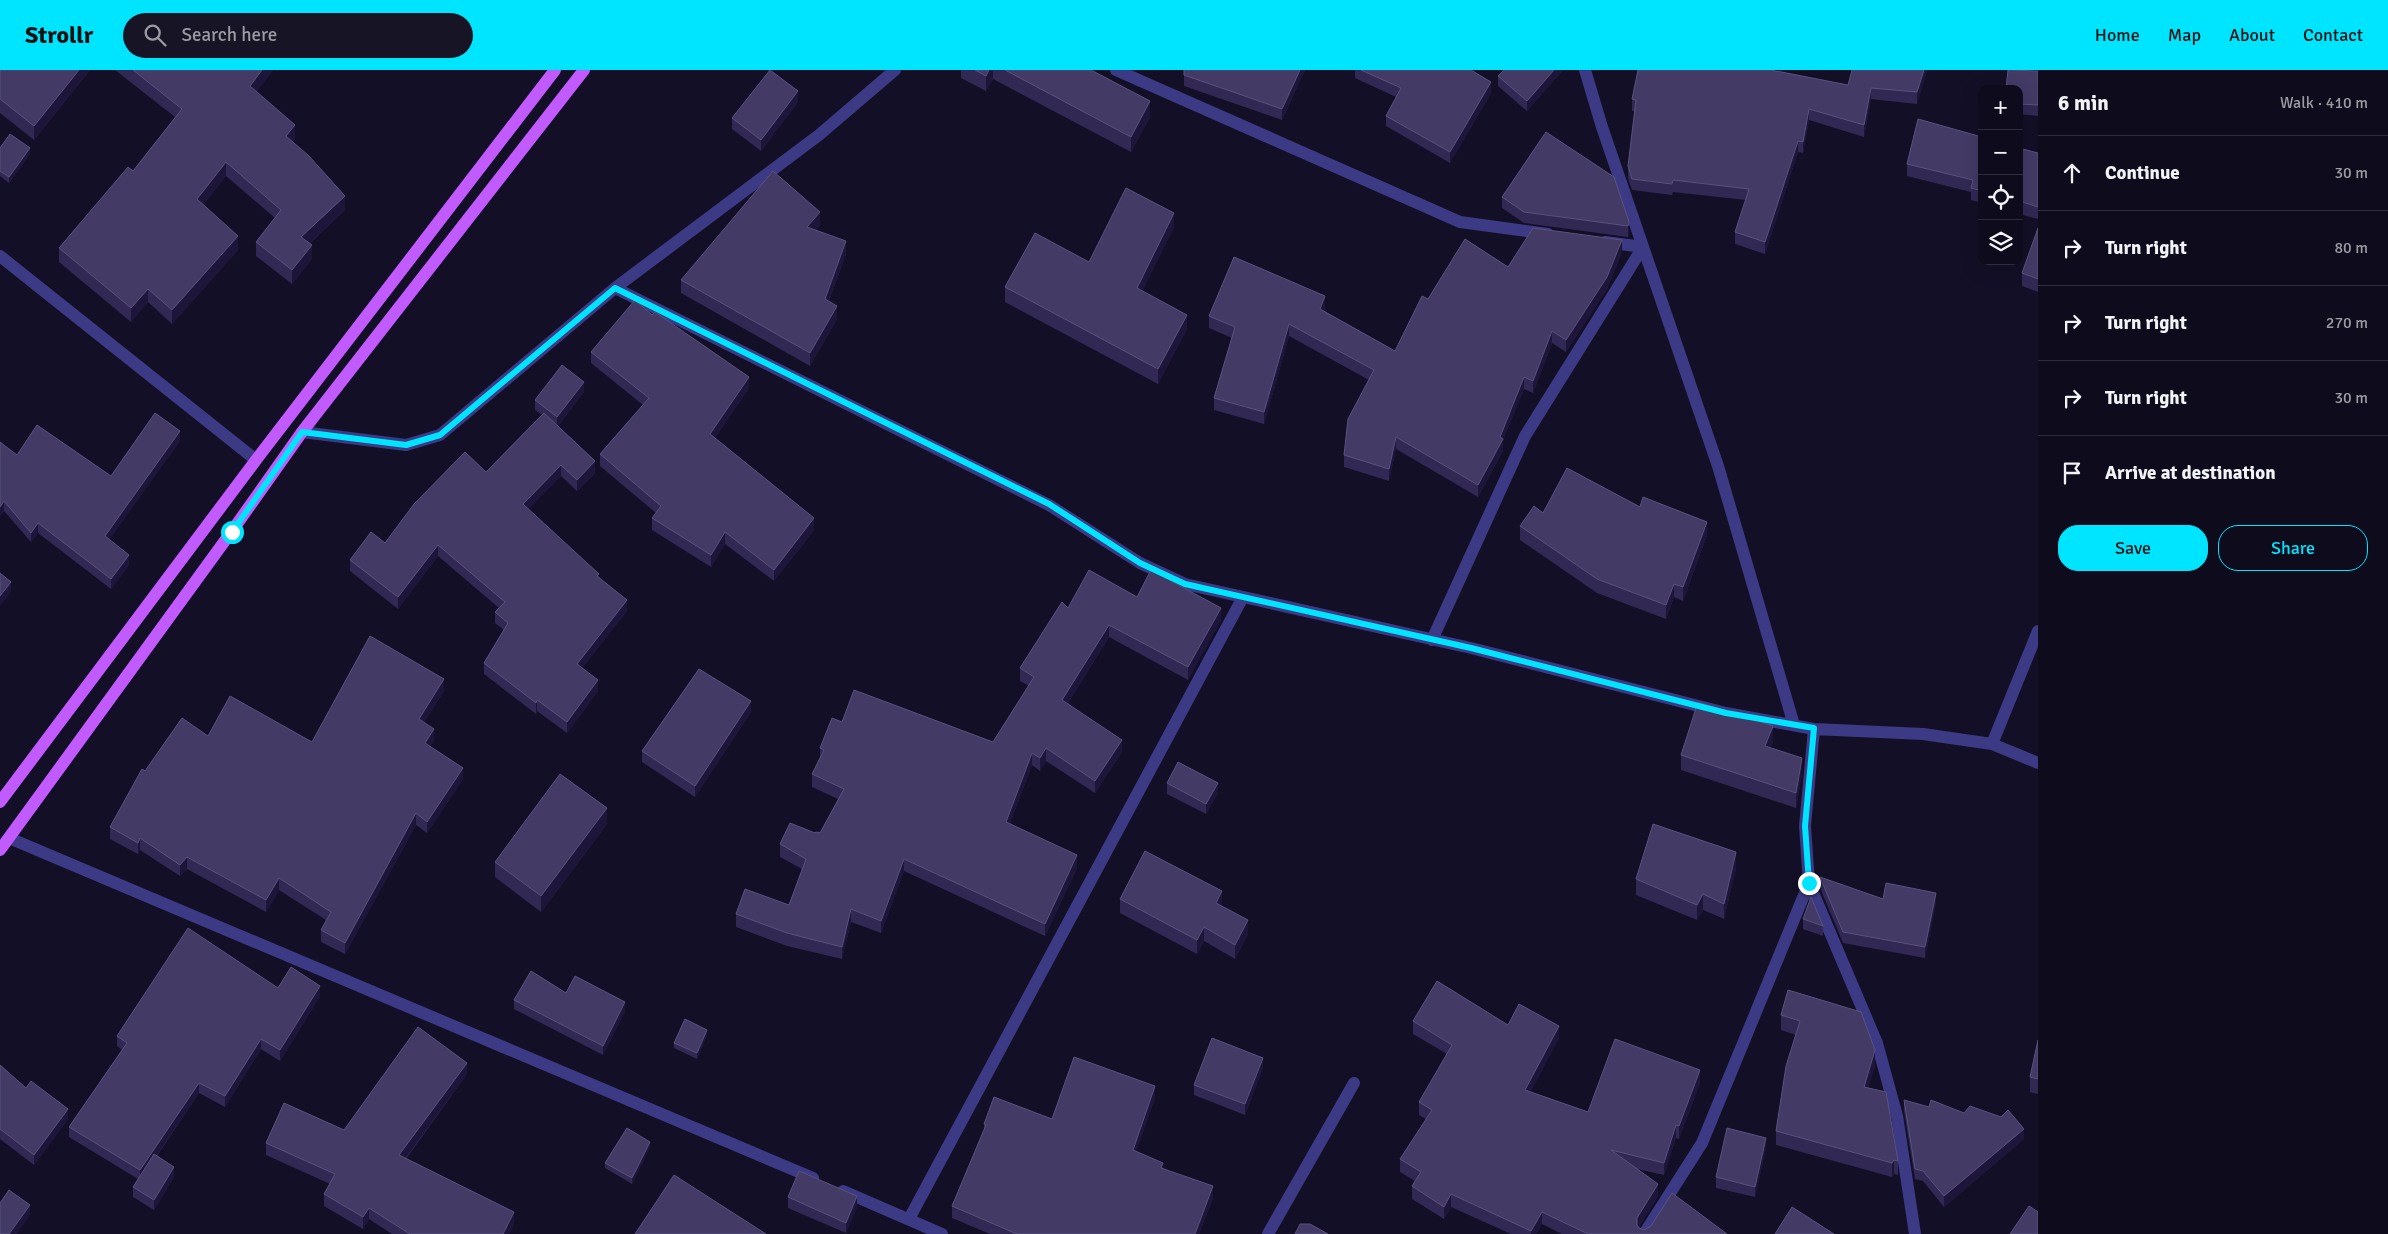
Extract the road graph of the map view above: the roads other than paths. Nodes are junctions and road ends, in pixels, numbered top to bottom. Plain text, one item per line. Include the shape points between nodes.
1 (555, 70) edge
2 (584, 70) edge
3 (895, 70) edge
4 (1116, 70) edge
5 (1585, 70) edge
6 (1556, 235) edge
7 (1595, 240) edge
8 (1643, 247) junction
9 (0, 256) edge
10 (615, 288) junction
11 (302, 432) junction
12 (256, 460) junction
13 (1243, 597) junction
14 (2038, 630) edge
15 (1432, 640) junction
16 (1794, 725) junction
17 (1814, 728) junction
18 (1992, 744) junction
19 (2038, 763) edge
20 (0, 802) edge
21 (9, 838) junction
22 (0, 850) edge
23 (1809, 883) junction
24 (1354, 1083) dead end
25 (909, 1219) junction
26 (942, 1234) edge
27 (1268, 1234) edge
28 (1644, 1234) edge
29 (1915, 1234) edge

1 - 12 main road
2 - 11 main road
3 - 10 street via 819,135
4 - 6 street via 1460,222
5 - 8 street
7 - 8 street
8 - 15 street via 1525,436
8 - 16 street via 1718,466
9 - 12 street
10 - 11 street via 440,435 406,445
10 - 13 street via 1049,504 1140,563 1185,584
11 - 21 main road
12 - 20 main road
13 - 15 street
13 - 25 street
14 - 18 street
15 - 16 street via 1726,713
16 - 17 street
17 - 18 street via 1922,734
17 - 23 street via 1805,826
18 - 19 street
21 - 22 main road
21 - 25 street
23 - 28 street via 1702,1142
23 - 29 street via 1877,1043 1897,1116
24 - 27 street
25 - 26 street

